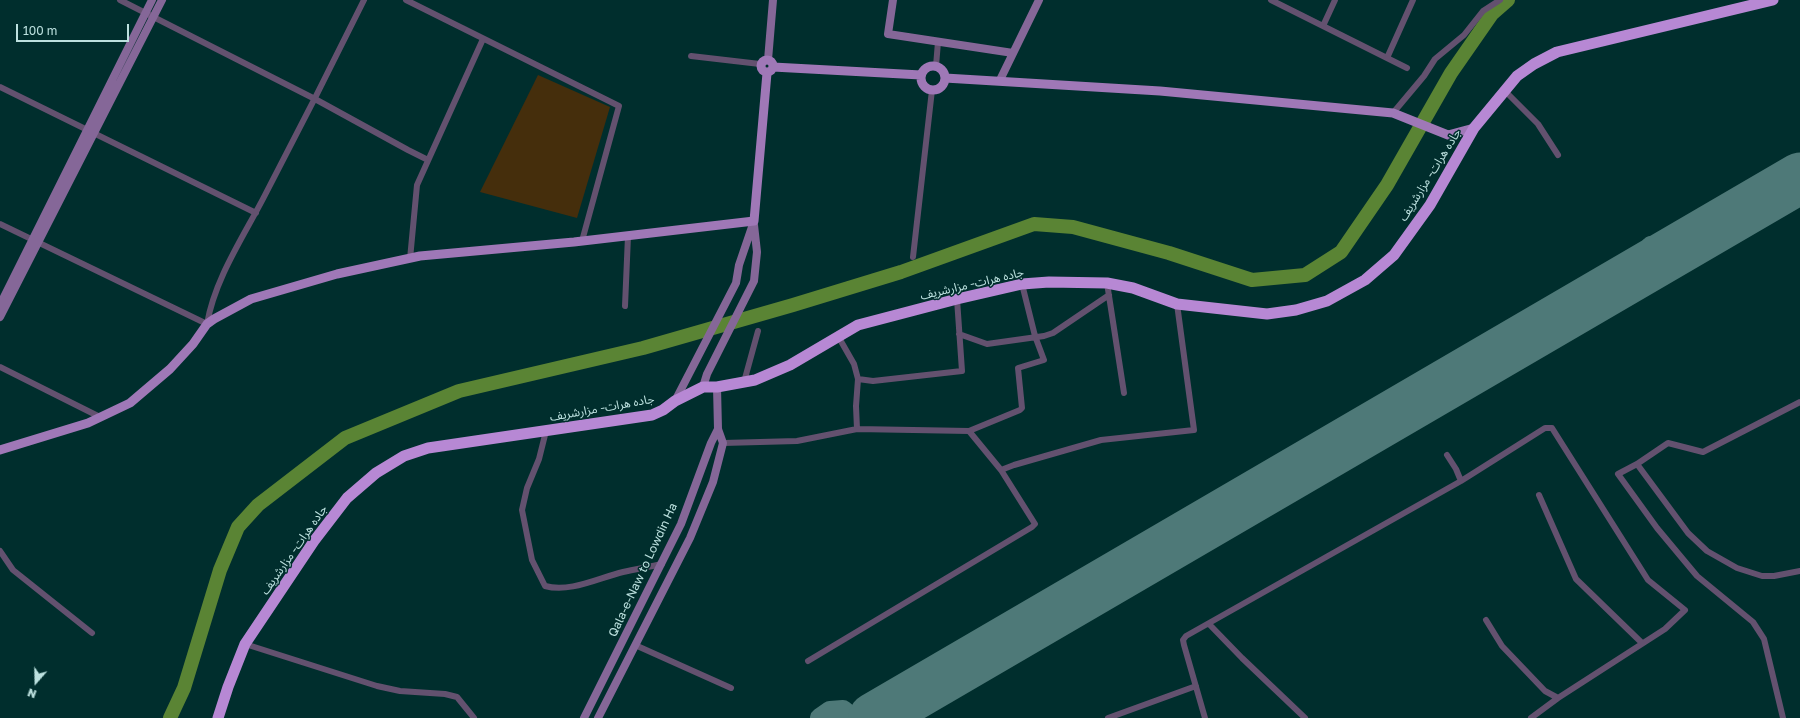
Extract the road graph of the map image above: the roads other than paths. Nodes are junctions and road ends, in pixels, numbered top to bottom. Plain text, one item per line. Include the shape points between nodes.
1 (120, 0) edge
2 (152, 0) edge
3 (162, 0) edge
4 (364, 0) edge
5 (406, 0) edge
6 (774, 0) edge
7 (893, 0) edge
8 (1039, 0) edge
9 (1271, 0) edge
10 (1336, 0) edge
11 (1413, 0) edge
12 (1500, 0) edge
13 (1773, 0) edge
14 (145, 13) junction
15 (153, 17) junction
16 (1323, 26) junction
17 (484, 39) junction
18 (938, 42) junction
19 (1013, 53) junction
20 (691, 56) dead end
21 (1387, 58) junction
22 (767, 66) junction
23 (936, 66) junction
24 (1407, 68) dead end
25 (921, 75) junction
26 (946, 78) junction
27 (1000, 80) junction
28 (0, 87) edge
29 (932, 90) junction
30 (1505, 91) junction
31 (315, 99) junction
32 (1393, 113) junction
33 (1474, 128) junction
34 (90, 132) junction
35 (1558, 155) dead end
36 (428, 160) junction
37 (256, 213) junction
38 (754, 221) junction
39 (0, 224) edge
40 (628, 236) junction
41 (36, 241) junction
42 (582, 241) junction
43 (913, 256) dead end
44 (410, 259) junction
45 (1107, 282) junction
46 (1022, 284) junction
47 (1109, 295) junction
48 (957, 299) junction
49 (1177, 304) junction
50 (0, 305) edge
51 (625, 306) dead end
52 (0, 317) edge
53 (207, 324) junction
54 (758, 331) dead end
55 (959, 334) junction
56 (838, 336) junction
57 (1034, 336) junction
58 (0, 367) edge
59 (858, 379) junction
60 (744, 382) junction
61 (703, 387) junction
62 (717, 387) junction
63 (1124, 393) dead end
64 (674, 401) junction
65 (1800, 402) edge
66 (100, 417) junction
67 (718, 429) junction
68 (857, 429) junction
69 (546, 431) junction
70 (969, 431) junction
71 (723, 444) junction
72 (0, 450) edge
73 (1446, 455) dead end
74 (1637, 464) junction
75 (1001, 470) junction
76 (1461, 481) junction
77 (1539, 495) dead end
78 (0, 551) edge
79 (662, 564) junction
80 (1800, 571) edge
81 (640, 607) junction
82 (651, 614) junction
83 (1486, 620) dead end
84 (1209, 624) junction
85 (92, 633) dead end
86 (1642, 643) junction
87 (245, 644) junction
88 (635, 645) junction
89 (808, 661) dead end
90 (1196, 686) junction
91 (731, 688) dead end
92 (1558, 698) junction
93 (218, 718) edge
94 (474, 718) edge
95 (584, 718) edge
96 (598, 718) edge
97 (1108, 718) edge
98 (1205, 718) edge
99 (1305, 718) edge
100 (1531, 718) edge
101 (1783, 718) edge

1 - 14 street
2 - 14 street
3 - 15 street
4 - 31 street
5 - 17 street
6 - 22 street
7 - 18 street via 888,34
8 - 19 street
9 - 16 street
10 - 16 street
11 - 21 street
12 - 32 street via 1483,11 1464,35 1434,59 1424,76
13 - 30 highway, جاده هرات- مزارشریف via 1557,52 1534,64 1518,76
14 - 15 street
14 - 34 street
15 - 31 street
15 - 34 street
16 - 21 street
17 - 36 street
17 - 42 street via 619,106
18 - 19 street
18 - 23 street
19 - 27 street
20 - 22 street
21 - 24 street
22 - 25 main road
22 - 38 main road
23 - 25 main road via 925,69
23 - 26 main road via 943,70
25 - 29 main road via 924,86
26 - 27 main road
26 - 29 main road via 943,86
27 - 32 main road via 1160,90
28 - 34 street
29 - 43 street
30 - 33 highway, جاده هرات- مزارشریف
30 - 35 street via 1538,124
31 - 36 street
31 - 37 street
32 - 33 main road via 1448,135
33 - 49 highway, جاده هرات- مزارشریف via 1430,205 1394,255 1365,280 1327,301 1296,310 1267,314
34 - 37 street
34 - 41 street
36 - 44 street via 417,185
37 - 53 street via 225,271
38 - 40 main road
38 - 61 street via 757,252 754,281
38 - 64 street via 739,265 736,283
39 - 41 street
40 - 42 main road
40 - 51 street
41 - 50 street
41 - 52 street
41 - 53 street
42 - 44 main road
44 - 53 main road via 337,274 251,300
45 - 46 highway, جاده هرات- مزارشریف
45 - 47 street
45 - 49 highway, جاده هرات- مزارشریف
46 - 48 highway, جاده هرات- مزارشریف
46 - 57 street
47 - 57 street via 1053,333
47 - 63 street
48 - 55 street
48 - 56 highway, جاده هرات- مزارشریف via 858,325
49 - 75 street via 1194,430 1101,440 1014,464
53 - 66 main road via 170,369 130,403
54 - 60 street
55 - 57 street via 987,344
55 - 59 street via 964,368 960,372 873,382
56 - 59 street via 854,364
56 - 60 highway, جاده هرات- مزارشریف via 790,365
57 - 70 street via 1044,360 1018,368 1022,408
58 - 66 street
59 - 68 street
60 - 62 highway, جاده هرات- مزارشریف
61 - 62 highway, جاده هرات- مزارشریف
61 - 64 highway, جاده هرات- مزارشریف
62 - 67 street, Qala-e-Naw to Lowdin Ha
64 - 69 highway, جاده هرات- مزارشریف via 652,415
65 - 74 street via 1703,452 1668,443
66 - 72 main road
67 - 71 street, Qala-e-Naw to Lowdin Ha
67 - 79 street, Qala-e-Naw to Lowdin Ha via 681,524
68 - 70 street
68 - 71 street via 796,440
69 - 79 street via 522,510 532,560 545,586 570,587
69 - 87 highway, جاده هرات- مزارشریف via 428,448 404,456 376,473 347,498 314,541
70 - 75 street
71 - 82 street, Qala-e-Naw to Lowdin Ha via 713,482 690,538
73 - 76 street
74 - 80 street via 1688,533 1707,551 1737,568 1762,576
74 - 101 street via 1618,474 1656,528 1697,576 1753,622 1764,639
75 - 89 street via 1034,520 1032,527
76 - 84 street
76 - 86 street via 1546,428 1552,428 1648,580 1685,610 1665,629
77 - 86 street via 1576,579
78 - 85 street via 12,570
79 - 81 street, Qala-e-Naw to Lowdin Ha
81 - 82 street
81 - 95 street, Qala-e-Naw to Lowdin Ha
82 - 88 street, Qala-e-Naw to Lowdin Ha
83 - 92 street via 1502,646 1545,691
84 - 90 street via 1183,640
84 - 99 street
86 - 92 street
87 - 93 highway, جاده هرات- مزارشریف
87 - 94 street via 377,686 457,697
88 - 91 street
88 - 96 street, Qala-e-Naw to Lowdin Ha
90 - 97 street
90 - 98 street
92 - 100 street

